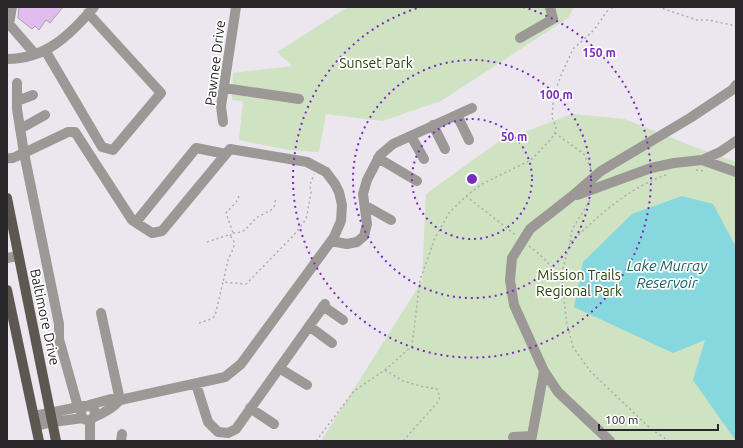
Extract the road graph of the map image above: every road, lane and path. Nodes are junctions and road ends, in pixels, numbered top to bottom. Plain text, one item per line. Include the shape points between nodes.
1 (12, 7) edge
2 (236, 7) edge
3 (550, 7) edge
4 (619, 7) edge
5 (658, 7) edge
6 (610, 8) edge
7 (91, 9) edge
8 (8, 24) edge
9 (736, 26) edge
10 (520, 38) dead end
11 (45, 50) junction
12 (36, 54) junction
13 (7, 59) edge
14 (18, 83) dead end
15 (736, 85) edge
16 (224, 88) junction
17 (33, 95) dead end
18 (299, 100) dead end
19 (17, 101) junction
20 (472, 108) dead end
21 (45, 115) dead end
22 (457, 115) junction
23 (223, 122) dead end
24 (433, 125) junction
25 (20, 129) junction
26 (555, 133) junction
27 (411, 136) junction
28 (469, 140) dead end
29 (736, 141) edge
30 (445, 150) dead end
31 (7, 154) edge
32 (22, 154) junction
33 (226, 154) junction
34 (7, 158) edge
35 (378, 158) junction
36 (424, 158) dead end
37 (702, 160) junction
38 (715, 165) junction
39 (318, 168) junction
40 (690, 170) dead end
41 (736, 172) edge
42 (670, 173) dead end
43 (417, 181) dead end
44 (593, 183) junction
45 (238, 195) dead end
46 (7, 198) edge
47 (276, 198) dead end
48 (366, 206) junction
49 (391, 220) dead end
50 (136, 222) junction
51 (233, 233) junction
52 (230, 236) junction
53 (331, 241) junction
54 (207, 242) dead end
55 (570, 243) junction
56 (18, 256) junction
57 (7, 258) edge
58 (223, 282) junction
59 (7, 290) edge
60 (101, 313) dead end
61 (344, 320) dead end
62 (199, 323) dead end
63 (308, 326) junction
64 (332, 343) dead end
65 (279, 368) junction
66 (385, 370) junction
67 (544, 371) junction
68 (196, 384) junction
69 (307, 385) dead end
70 (558, 392) junction
71 (120, 400) junction
72 (538, 404) junction
73 (84, 406) junction
74 (250, 408) junction
75 (52, 418) junction
76 (89, 418) junction
77 (35, 421) junction
78 (274, 424) dead end
79 (513, 437) dead end
80 (532, 439) edge
81 (39, 441) edge
82 (56, 441) edge
83 (90, 441) edge
84 (316, 441) edge
85 (403, 441) edge
86 (610, 441) edge
87 (669, 441) edge

1 - 8 street
2 - 16 street, Pawnee Drive
3 - 10 street via 553,20
4 - 6 path
5 - 9 path via 697,20
6 - 26 path via 594,30 573,49 562,73 554,94 552,117 556,127
7 - 11 street via 71,33
7 - 11 street via 161,93 113,150 102,147
8 - 12 street
11 - 12 street
12 - 13 street
14 - 19 street
15 - 44 street via 690,118 601,171
16 - 18 street
16 - 23 street, Pawnee Drive via 221,106
17 - 19 street
19 - 25 street
20 - 22 street
21 - 25 street
22 - 24 street
22 - 28 street
24 - 27 street
24 - 30 street
25 - 32 street
26 - 44 path via 584,154 589,163
26 - 66 path via 531,160 482,184 449,213 434,238 420,280 412,346
27 - 35 street via 393,144
27 - 36 street
29 - 37 street
31 - 32 street
32 - 34 street via 16,158
32 - 50 street via 68,132 75,132 132,220
32 - 73 street via 59,324 59,339
33 - 39 street via 230,149 307,162
33 - 50 street via 196,148
33 - 50 street via 162,231 152,232
35 - 43 street
35 - 48 street via 363,194
37 - 38 street
37 - 44 street via 674,163
38 - 40 path via 712,172
38 - 41 street
39 - 53 street via 326,172 335,184 342,204 341,221
39 - 58 path via 310,180 307,216 294,235 246,284
42 - 55 path via 642,185 609,207
44 - 55 path via 594,193 572,230
44 - 67 street via 530,229 512,258 510,280 514,305
45 - 51 path via 238,200 226,214
46 - 56 main road, Baltimore Drive
47 - 51 path via 271,210 256,218 245,230
48 - 49 street
48 - 53 street via 368,224 364,236 357,242 347,244
51 - 52 path
52 - 54 path
52 - 58 path via 235,246 228,260
53 - 68 street via 241,364 225,377
55 - 87 path via 562,272 567,325 573,347 590,371 651,429
56 - 57 street
56 - 75 main road, Baltimore Drive
58 - 62 path via 214,316
59 - 77 main road
60 - 71 street
61 - 63 street via 324,305
63 - 64 street
63 - 65 street
65 - 69 street
65 - 74 street
66 - 84 path via 354,391
66 - 85 path via 403,381 437,389 440,397
67 - 70 street
67 - 72 street
68 - 71 street
68 - 74 street via 208,422 218,432 228,433 236,429
70 - 72 street via 550,392
70 - 86 street
71 - 73 street via 111,399
71 - 76 street via 104,413
72 - 80 street
73 - 75 street
73 - 76 street via 80,412
74 - 78 street
75 - 76 street
75 - 77 street
75 - 82 main road, Baltimore Drive
76 - 83 street
77 - 81 main road
79 - 80 street

